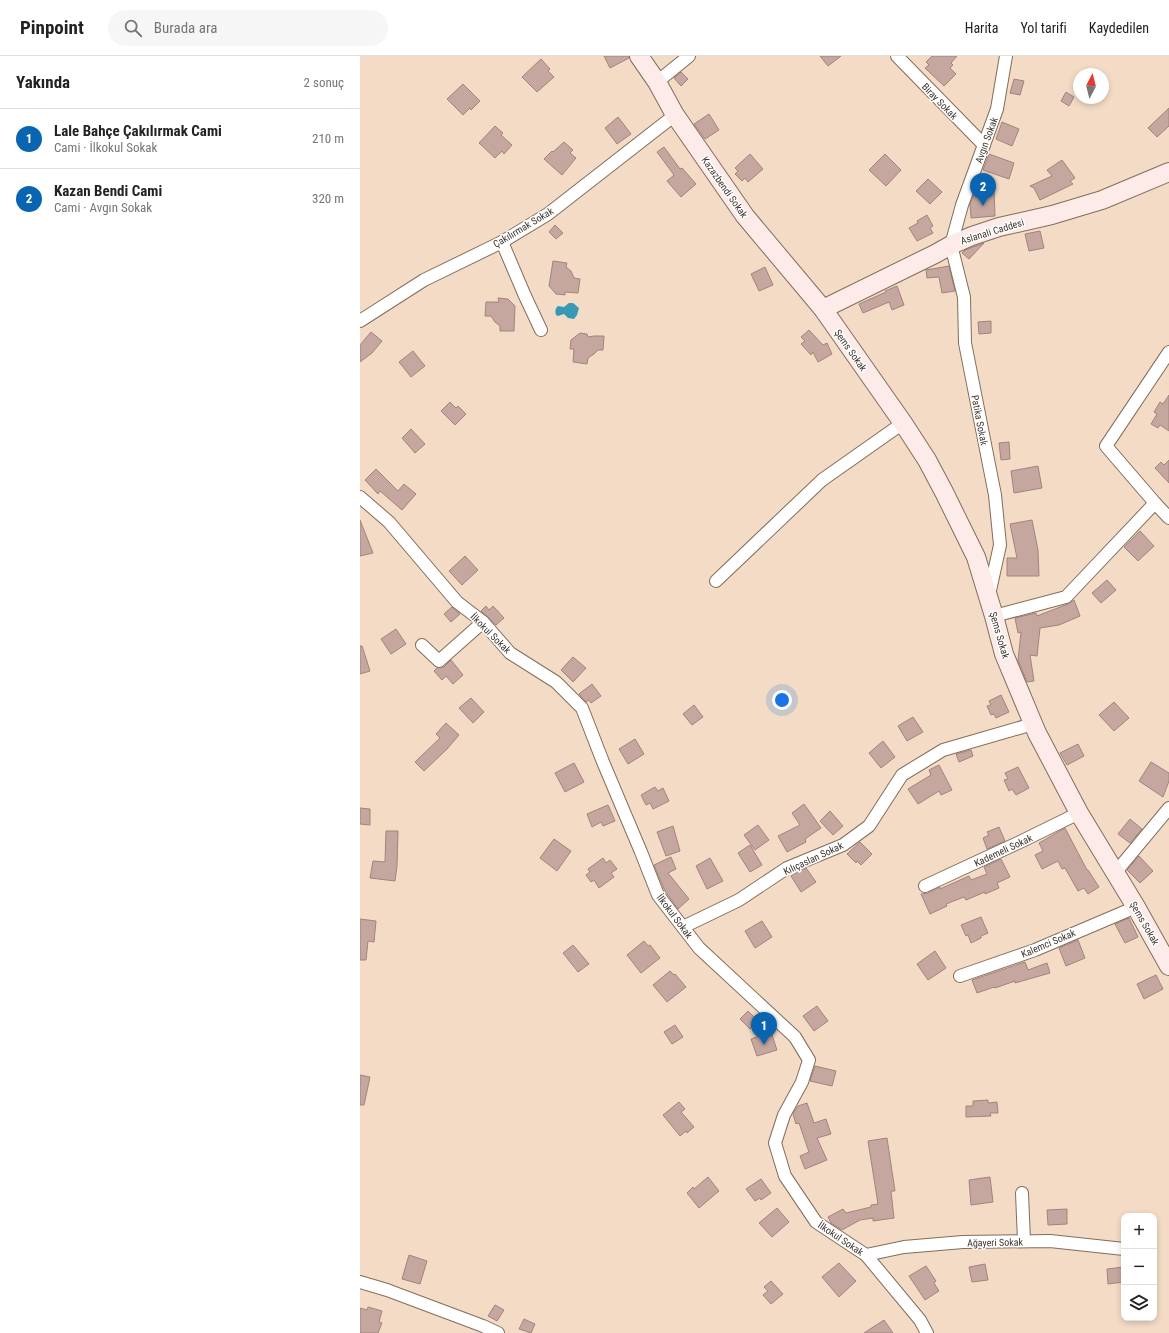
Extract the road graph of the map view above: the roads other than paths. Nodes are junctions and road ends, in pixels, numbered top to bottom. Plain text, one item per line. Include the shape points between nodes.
1 (639, 56) edge
2 (689, 56) edge
3 (897, 56) edge
4 (1006, 56) edge
5 (657, 82) junction
6 (675, 115) junction
7 (984, 145) junction
8 (1169, 172) edge
9 (502, 242) junction
10 (951, 245) junction
11 (823, 309) junction
12 (360, 322) edge
13 (541, 330) dead end
14 (1169, 352) edge
15 (903, 423) junction
16 (360, 497) edge
17 (1155, 503) junction
18 (1169, 518) edge
19 (716, 581) dead end
20 (988, 596) junction
21 (994, 616) junction
22 (482, 622) junction
23 (422, 645) dead end
24 (1033, 724) junction
25 (1169, 808) edge
26 (1080, 813) junction
27 (1115, 873) junction
28 (926, 886) dead end
29 (1136, 907) junction
30 (683, 928) junction
31 (1169, 964) edge
32 (960, 976) dead end
33 (1022, 1193) dead end
34 (1024, 1242) junction
35 (1121, 1248) edge
36 (866, 1255) junction
37 (360, 1282) edge
38 (498, 1333) edge
39 (927, 1333) edge

1 - 5 street, Kazazbendi Sokak
2 - 5 street
3 - 7 street, Biray Sokak
4 - 7 street, Avgın Sokak via 997,109
5 - 6 street, Kazazbendi Sokak
6 - 9 street, Çakılırmak Sokak via 548,214
6 - 11 street, Kazazbendi Sokak via 745,216
7 - 10 street, Avgın Sokak via 962,205
8 - 10 street, Aslanali Caddesi via 1102,200 999,227
9 - 12 street, Çakılırmak Sokak via 424,280
9 - 13 street
10 - 11 street, Aslanali Caddesi
10 - 20 street, Patika Sokak via 964,297 965,343 995,495 1000,545
11 - 15 street, Şems Sokak
14 - 17 street via 1106,446
15 - 19 street via 822,480
15 - 20 street, Şems Sokak via 927,460 976,557
16 - 22 street, İlkokul Sokak via 393,526 457,602
17 - 18 street
17 - 21 street via 1066,597
20 - 21 street, Şems Sokak
21 - 24 street, Şems Sokak via 1004,654
22 - 23 street via 439,661
22 - 30 street, İlkokul Sokak via 510,653 556,682 582,708 658,895
24 - 26 street, Şems Sokak
24 - 30 street, Kılıçaslan Sokak via 942,750 902,775 869,826 843,845 787,868 739,900
25 - 27 street
26 - 27 street, Şems Sokak
26 - 28 street, Kademeli Sokak
27 - 29 street, Şems Sokak
29 - 31 street, Şems Sokak
29 - 32 street, Kalemci Sokak via 1035,950
30 - 36 street, İlkokul Sokak via 699,948 795,1037 809,1060 802,1082 784,1115 774,1143 785,1176 816,1222
33 - 34 street
34 - 35 street, Ağayeri Sokak via 1050,1241
34 - 36 street, Ağayeri Sokak via 964,1242 904,1247
36 - 39 street, İlkokul Sokak via 920,1320
37 - 38 street

